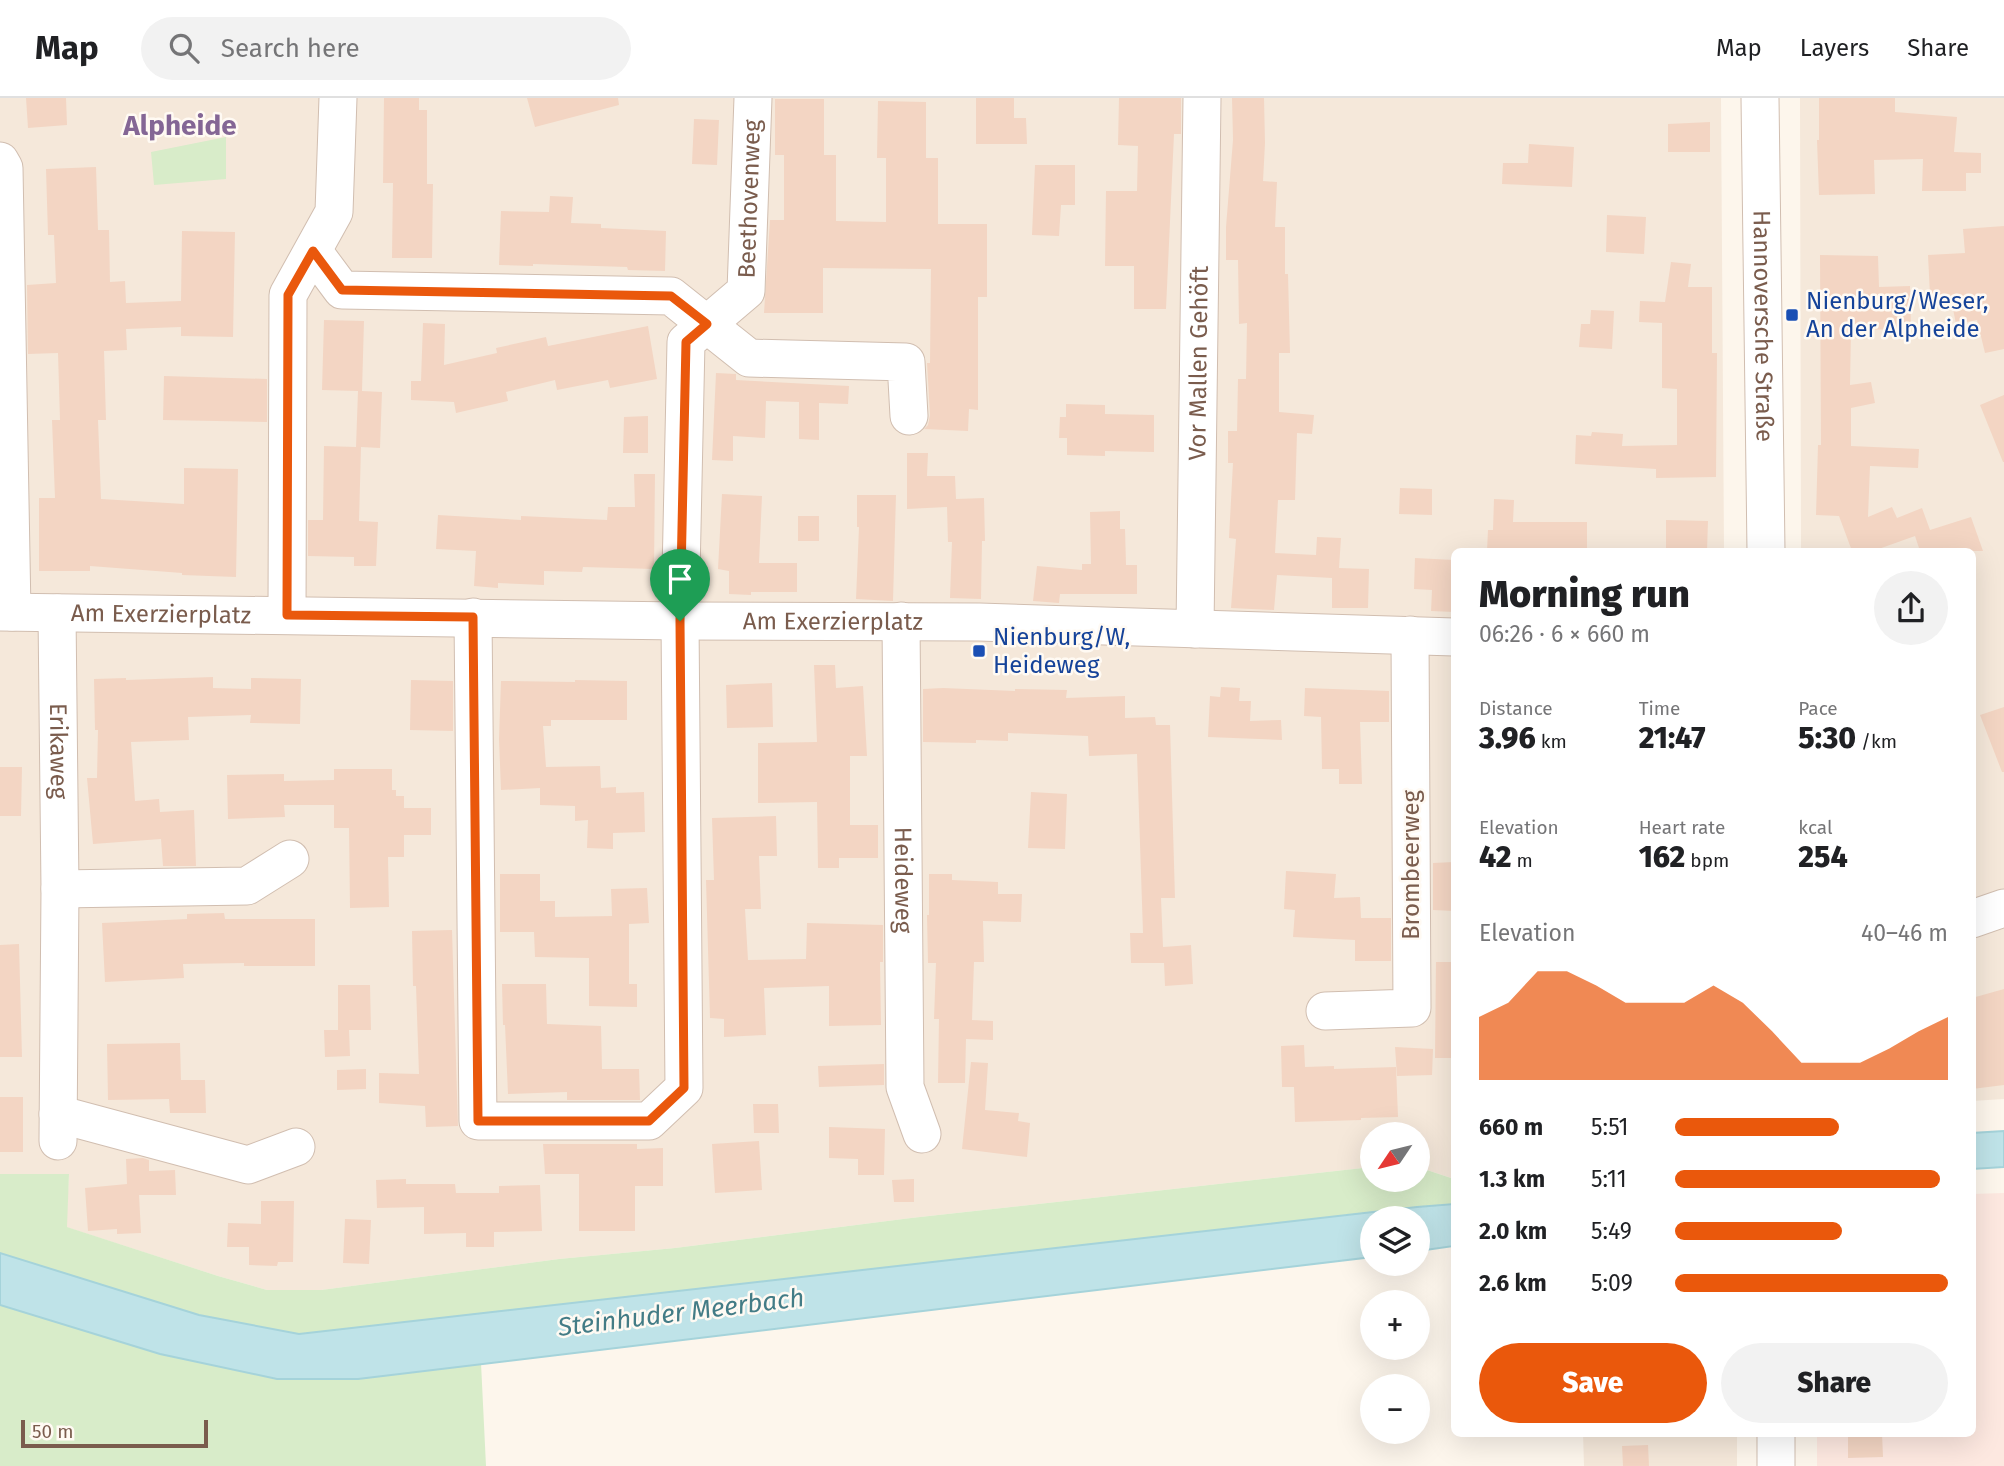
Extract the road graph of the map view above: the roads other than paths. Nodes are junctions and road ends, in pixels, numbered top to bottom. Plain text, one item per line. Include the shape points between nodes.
1 (338, 98) edge
2 (753, 98) edge
3 (1202, 98) edge
4 (1760, 98) edge
5 (0, 161) edge
6 (313, 251) junction
7 (707, 324) junction
8 (909, 416) dead end
9 (1766, 548) edge
10 (6, 612) edge
11 (57, 613) junction
12 (287, 615) junction
13 (473, 617) junction
14 (680, 621) junction
15 (901, 621) junction
16 (1195, 629) junction
17 (1410, 635) junction
18 (1451, 636) edge
19 (290, 859) dead end
20 (60, 889) junction
21 (2004, 908) edge
22 (1976, 918) edge
23 (1325, 1011) dead end
24 (922, 1134) dead end
25 (296, 1147) dead end
26 (1776, 1437) edge
27 (1776, 1466) edge

1 - 6 street via 334,212
2 - 7 street, Beethovenweg via 746,291
3 - 16 street, Vor Mallen Gehöft
4 - 9 street, Hannoversche Straße
5 - 10 street via 4,168
6 - 7 street via 342,290 671,296
6 - 12 street via 288,295
7 - 8 street via 750,358 906,362
7 - 14 street, Beethovenweg via 686,342
10 - 11 street, Am Exerzierplatz
11 - 12 street, Am Exerzierplatz
11 - 20 street, Erikaweg
12 - 13 street, Am Exerzierplatz
13 - 14 street, Am Exerzierplatz
13 - 14 street, Beethovenweg via 478,1121 649,1121 684,1088
14 - 15 street, Am Exerzierplatz
15 - 16 street, Am Exerzierplatz
15 - 24 street, Heideweg via 905,1087
16 - 17 street, Am Exerzierplatz
17 - 18 street, Am Exerzierplatz
17 - 23 street, Brombeerweg via 1412,1008
19 - 20 street via 247,887
20 - 25 street, Erikaweg via 58,1128 248,1165
21 - 22 street
26 - 27 street

